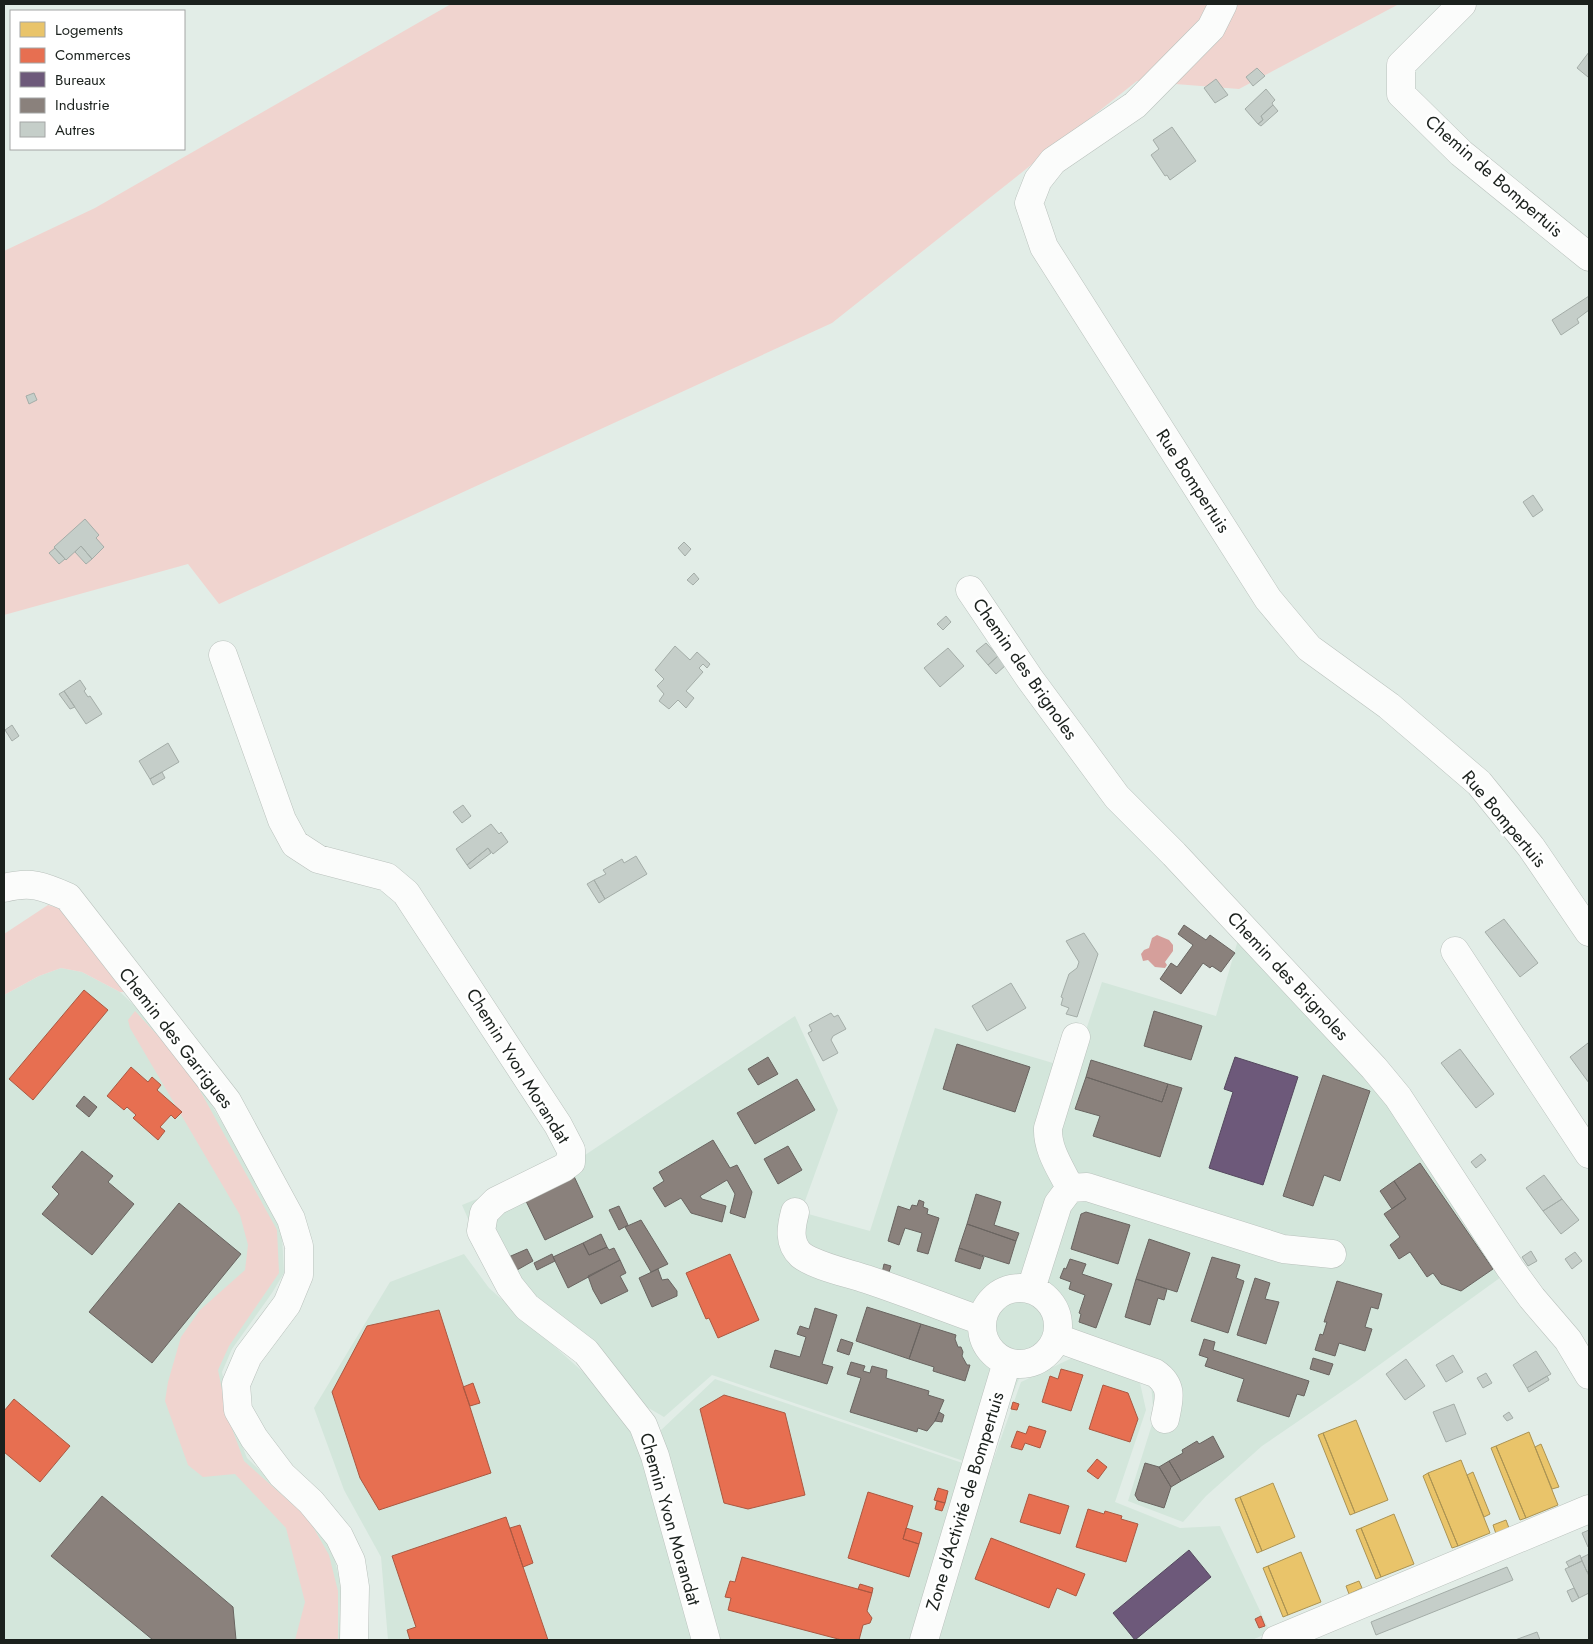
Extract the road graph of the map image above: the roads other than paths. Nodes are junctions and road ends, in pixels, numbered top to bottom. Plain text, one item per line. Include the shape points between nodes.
1 (1223, 4) edge
2 (1462, 4) edge
3 (1589, 257) edge
4 (970, 590) dead end
5 (224, 655) dead end
6 (4, 888) edge
7 (1589, 932) edge
8 (1456, 951) dead end
9 (1076, 1037) dead end
10 (1589, 1154) edge
11 (1070, 1188) junction
12 (795, 1212) dead end
13 (1332, 1254) dead end
14 (1031, 1289) junction
15 (982, 1321) junction
16 (1057, 1338) junction
17 (1007, 1362) junction
18 (1589, 1375) edge
19 (1164, 1419) dead end
20 (1589, 1509) edge
21 (354, 1640) edge
22 (706, 1640) edge
23 (924, 1640) edge
24 (1276, 1640) edge

1 - 7 street, Rue Bompertuis via 1211,28 1134,105 1053,161 1038,180 1029,203 1044,247 1268,599 1309,648 1390,706 1479,783 1531,847
2 - 3 street, Chemin de Bompertuis via 1400,65 1401,94 1461,153
4 - 18 street, Chemin des Brignoles via 1030,679 1117,796 1392,1090 1510,1268 1568,1340
5 - 22 street, Chemin Yvon Morandat via 282,820 295,844 318,859 387,877 406,893 571,1150 571,1162 563,1168 496,1201 484,1213 481,1231 510,1286 527,1307 586,1352 643,1425 655,1456
6 - 21 street, Chemin des Garrigues via 20,884 46,887 68,898 227,1101 291,1219 299,1246 299,1275 288,1304 248,1356 236,1384 238,1410 254,1438 282,1474 339,1536 351,1561 355,1588
8 - 10 street
9 - 11 street via 1048,1128 1051,1148
11 - 13 street via 1087,1187 1283,1249
11 - 14 street via 1058,1204
12 - 15 street via 791,1228 793,1244 810,1261
14 - 15 street via 1020,1287 999,1294 990,1301
14 - 16 street via 1042,1294 1054,1308 1059,1326
15 - 17 street via 982,1334 987,1346
16 - 17 street via 1051,1349 1031,1363
16 - 19 street via 1162,1378 1168,1387 1169,1399
17 - 23 street, Zone d'Activité de Bompertuis
20 - 24 street

